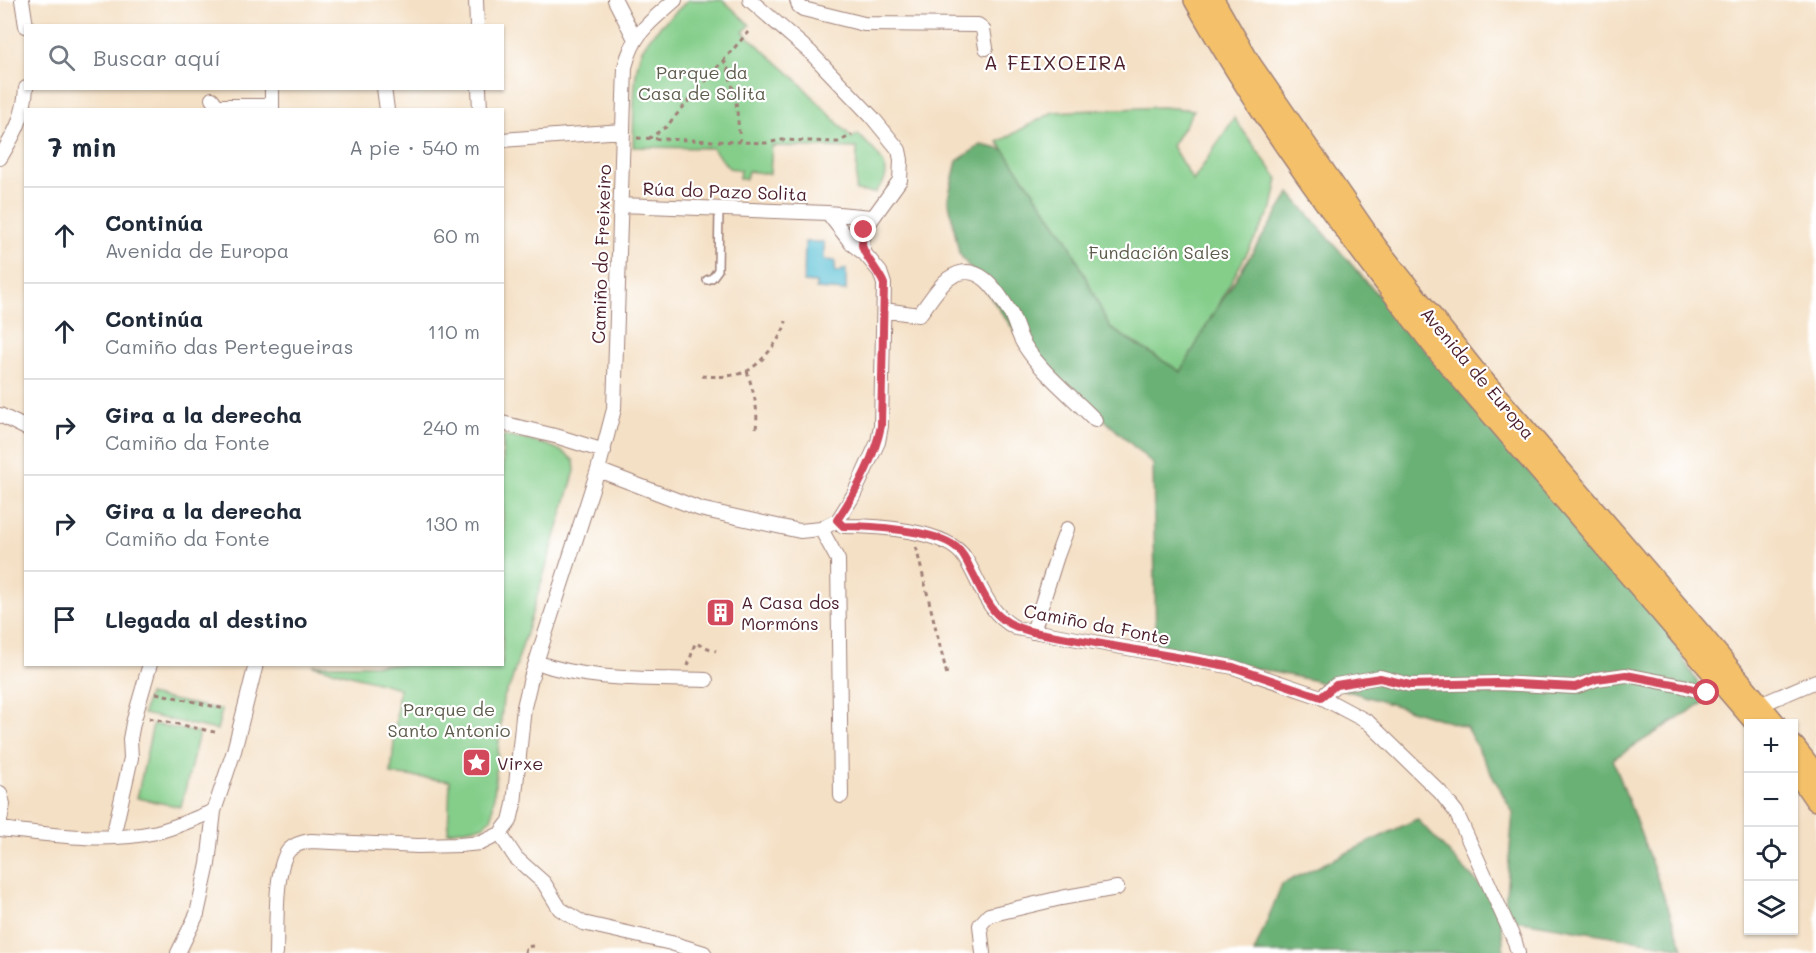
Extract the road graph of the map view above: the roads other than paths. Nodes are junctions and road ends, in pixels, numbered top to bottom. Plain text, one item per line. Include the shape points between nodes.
1 (22, 0) edge
2 (476, 0) edge
3 (615, 0) edge
4 (675, 0) edge
5 (750, 0) edge
6 (797, 0) edge
7 (1195, 0) edge
8 (1220, 3) edge
9 (26, 24) edge
10 (477, 24) edge
11 (635, 39) junction
12 (986, 48) dead end
13 (26, 90) edge
14 (272, 90) edge
15 (384, 90) edge
16 (480, 90) edge
17 (212, 99) dead end
18 (25, 108) edge
19 (272, 108) edge
20 (387, 108) edge
21 (480, 108) edge
22 (24, 112) edge
23 (627, 135) junction
24 (504, 140) edge
25 (0, 158) edge
26 (621, 206) junction
27 (719, 209) junction
28 (828, 213) junction
29 (867, 224) junction
30 (865, 254) junction
31 (708, 280) dead end
32 (884, 310) junction
33 (0, 415) edge
34 (1095, 420) dead end
35 (504, 423) edge
36 (24, 427) edge
37 (604, 451) junction
38 (598, 470) junction
39 (837, 520) junction
40 (821, 530) junction
41 (1067, 530) dead end
42 (1033, 632) junction
43 (536, 662) junction
44 (149, 666) edge
45 (255, 666) edge
46 (706, 680) dead end
47 (1720, 680) junction
48 (1816, 681) edge
49 (1321, 697) junction
50 (1759, 714) edge
51 (1798, 752) edge
52 (1797, 773) edge
53 (1816, 775) edge
54 (0, 793) edge
55 (841, 796) dead end
56 (1816, 800) edge
57 (214, 811) junction
58 (0, 821) edge
59 (0, 829) edge
60 (500, 834) junction
61 (112, 837) junction
62 (1117, 888) dead end
63 (178, 953) edge
64 (276, 953) edge
65 (704, 953) edge
66 (984, 953) edge
67 (1518, 953) edge

1 - 9 street
2 - 10 street
3 - 11 street
4 - 11 street, Camiño do Freixeiro
5 - 29 street via 810,52 898,150 900,180
6 - 12 street via 803,9 864,24 978,25 983,29
7 - 47 main road, Avenida de Europa via 1319,195 1392,293
8 - 50 main road, Avenida de Europa via 1250,64 1376,247
11 - 23 street, Camiño do Freixeiro via 625,67
13 - 18 street
14 - 19 street
15 - 20 street
16 - 21 street
17 - 19 street via 217,106
22 - 25 street
23 - 24 street
23 - 26 street, Camiño do Freixeiro
26 - 27 street, Rúa do Pazo Solita
26 - 37 street, Camiño do Freixeiro via 614,409
27 - 28 street, Rúa do Pazo Solita
27 - 31 lane via 718,270
28 - 29 street, Rúa do Pazo Solita
28 - 30 street, Rúa do Pazo Solita
29 - 30 street via 862,244
30 - 32 street via 880,272
32 - 34 street via 919,315 946,280 962,271 978,273 1011,314 1024,346
32 - 39 street via 879,434 853,496
33 - 36 street
35 - 37 street
37 - 38 street, Camiño do Freixeiro
38 - 40 street via 700,509 800,531
38 - 43 street, Camiño do Freixeiro
39 - 40 street
39 - 42 street, Camiño da Fonte via 843,526 899,530 954,545 964,556 991,609 1016,628
40 - 55 street via 838,560
41 - 42 street
42 - 49 street, Camiño da Fonte via 1233,667
43 - 46 street via 617,679
43 - 60 street, Camiño do Freixeiro via 524,708 512,812
44 - 61 street via 132,723 131,758
45 - 57 street
47 - 49 street via 1707,693 1626,675 1575,687 1497,683 1410,685 1380,678 1336,685
47 - 50 main road, Avenida de Europa
48 - 50 street
49 - 67 street, Camiño da Fonte via 1368,722 1456,812
51 - 53 main road
52 - 56 main road
54 - 58 street
57 - 61 street via 159,831
57 - 63 street via 208,864 196,914
59 - 61 street
60 - 64 street via 481,843 459,845 311,841 290,848 280,877
60 - 65 street via 516,858 544,883 560,909 583,923
62 - 66 street via 989,915 980,925

